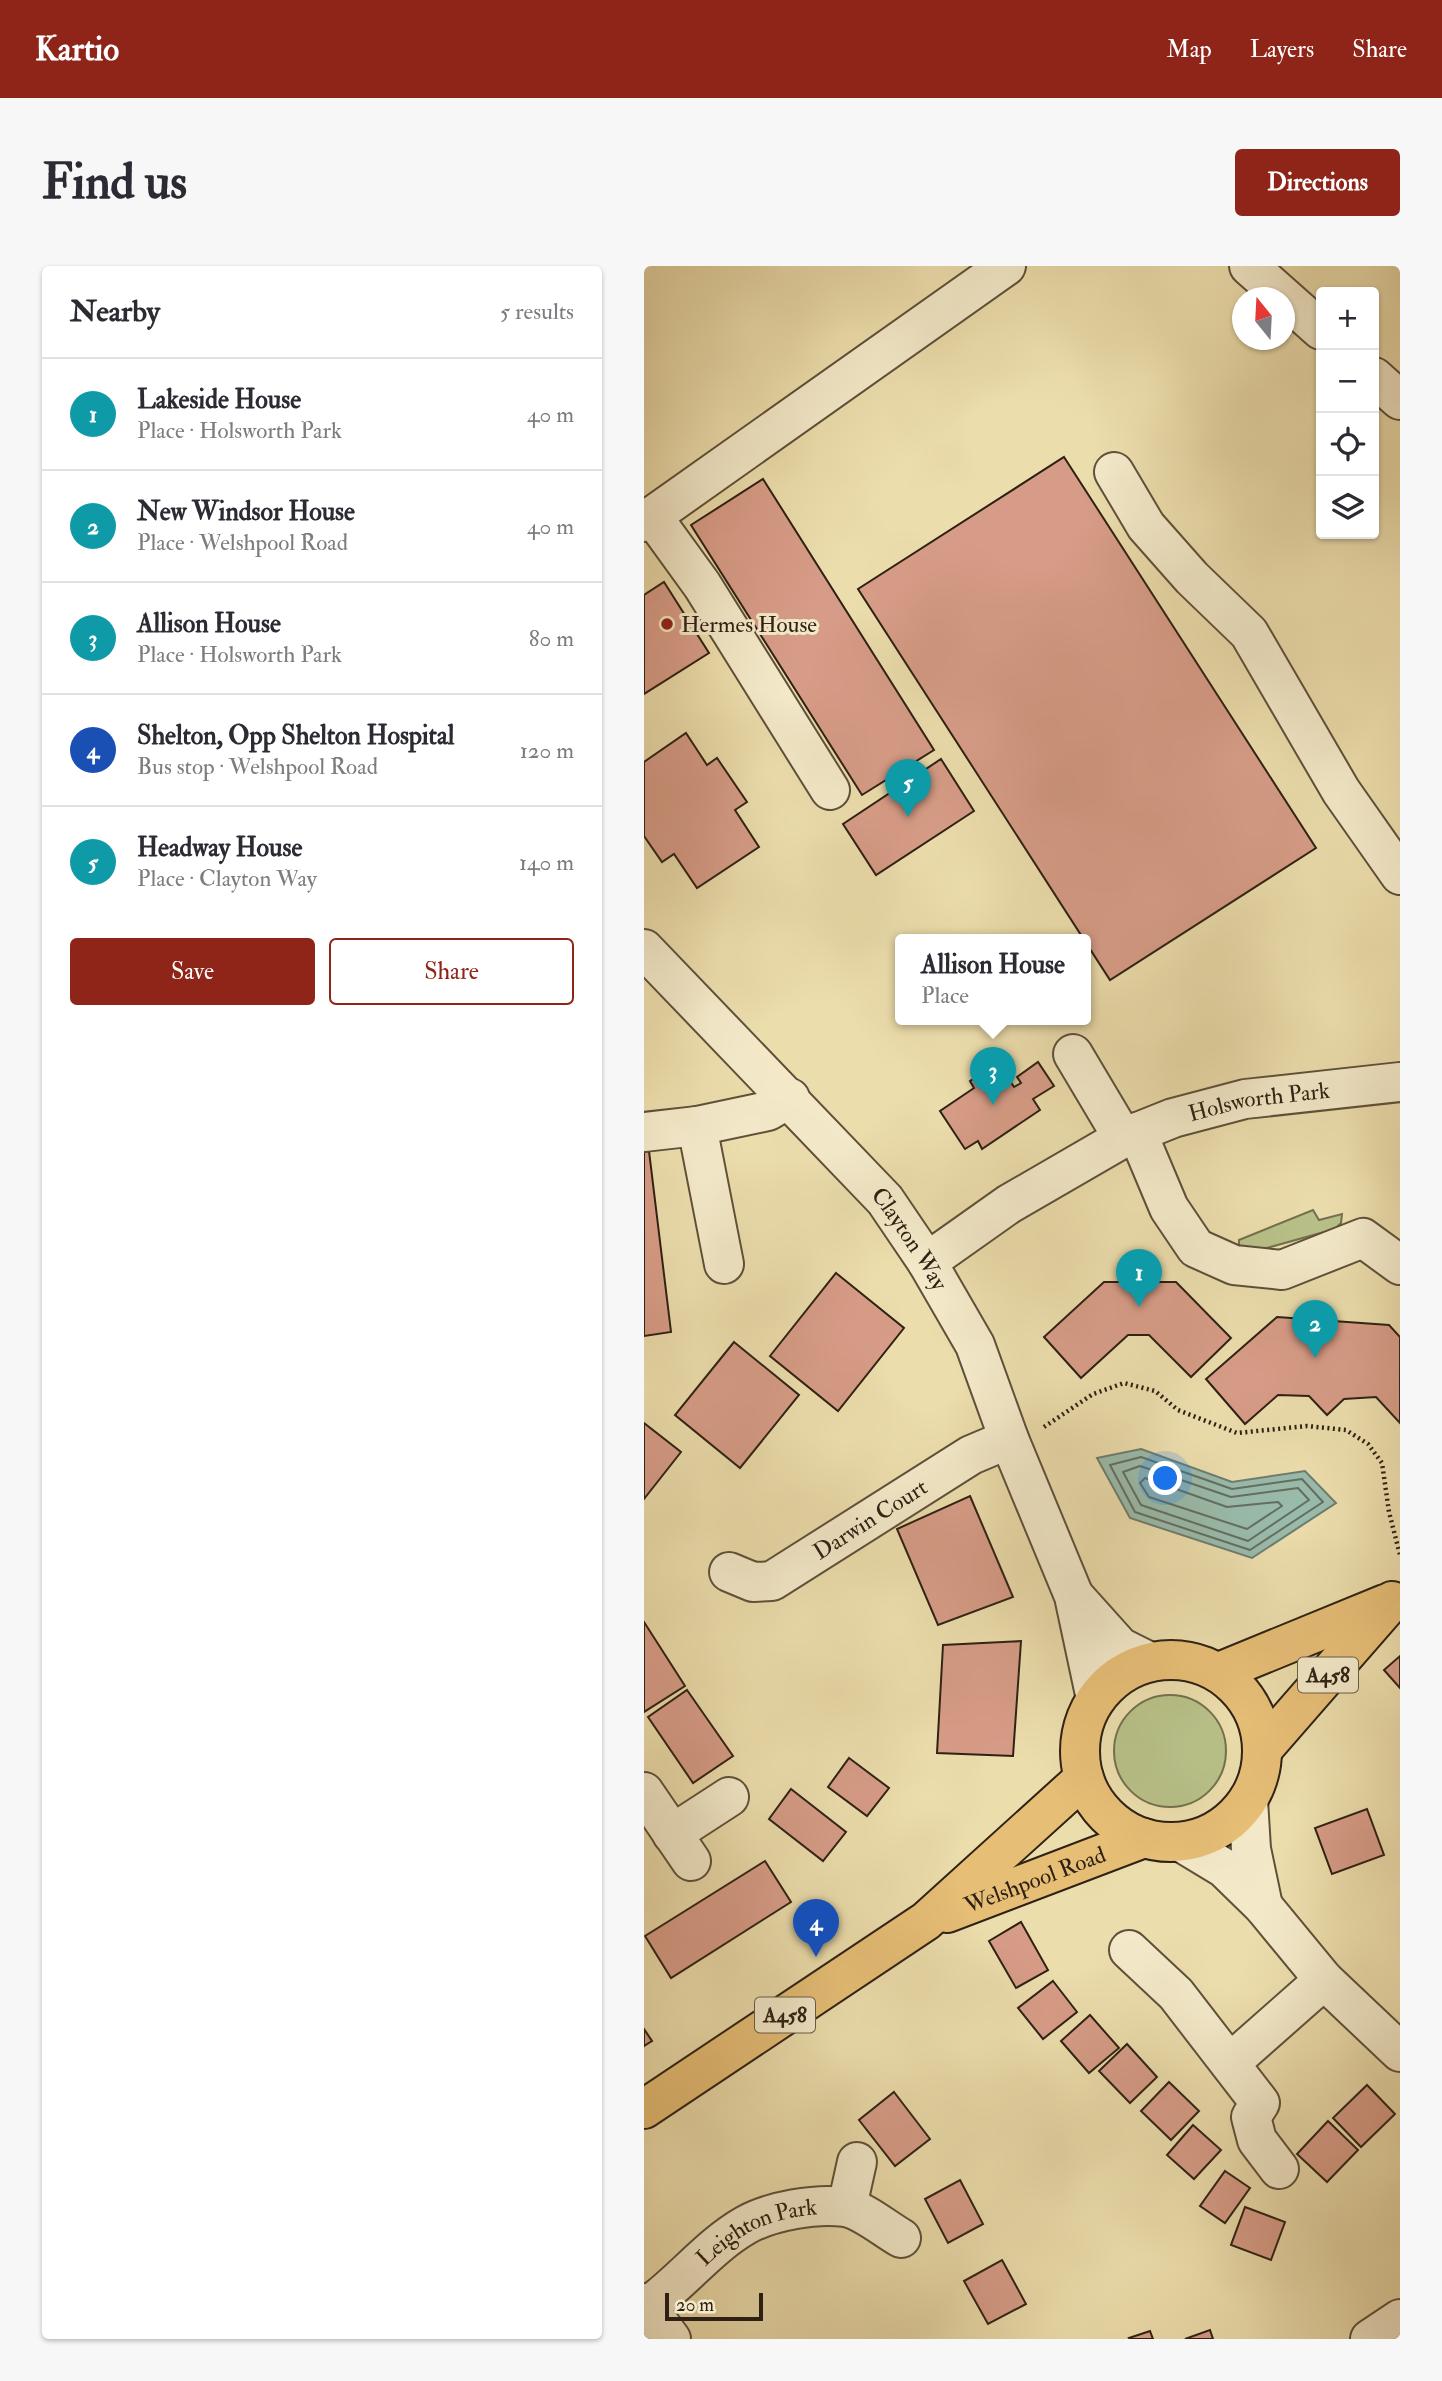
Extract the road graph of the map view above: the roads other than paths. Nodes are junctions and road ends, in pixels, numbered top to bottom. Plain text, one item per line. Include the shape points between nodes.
1 (1006, 266) edge
2 (1249, 266) edge
3 (1316, 326) edge
4 (1379, 381) edge
5 (1400, 400) edge
6 (1114, 472) dead end
7 (648, 519) edge
8 (830, 790) dead end
9 (1400, 875) edge
10 (644, 949) edge
11 (1073, 1054) dead end
12 (1400, 1082) edge
13 (790, 1098) junction
14 (697, 1126) junction
15 (644, 1132) edge
16 (1130, 1135) junction
17 (927, 1262) junction
18 (724, 1264) dead end
19 (1400, 1265) edge
20 (1009, 1439) junction
21 (729, 1572) dead end
22 (1074, 1596) junction
23 (1396, 1599) edge
24 (1150, 1662) junction
25 (1219, 1672) junction
26 (1096, 1699) junction
27 (1263, 1749) junction
28 (1084, 1778) junction
29 (644, 1792) edge
30 (729, 1797) dead end
31 (1248, 1800) junction
32 (1162, 1840) junction
33 (1263, 1906) junction
34 (926, 1921) junction
35 (1129, 1950) dead end
36 (1324, 1980) junction
37 (1400, 2052) edge
38 (1230, 2063) junction
39 (644, 2109) edge
40 (857, 2162) dead end
41 (1279, 2169) dead end
42 (847, 2207) junction
43 (901, 2238) dead end
44 (645, 2305) edge
45 (1400, 2319) edge
46 (671, 2339) edge
47 (1370, 2339) edge

1 - 7 street
2 - 3 street
4 - 5 street
6 - 9 street via 1146,526 1249,634 1341,791
7 - 8 street via 702,585
10 - 13 street, Clayton Way
11 - 16 street
12 - 16 street, Holsworth Park via 1245,1098
13 - 14 street via 768,1111
13 - 17 street, Clayton Way via 885,1200
14 - 15 street
14 - 18 street
16 - 17 street, Holsworth Park via 1009,1204
16 - 19 street via 1155,1215 1196,1248 1234,1265 1282,1270 1363,1238
17 - 20 street, Clayton Way via 975,1345
20 - 21 street, Darwin Court via 971,1455 774,1589
20 - 22 street, Clayton Way
22 - 24 street, Clayton Way via 1120,1647
22 - 26 street, Clayton Way
23 - 25 main road, Welshpool Road / A458
23 - 27 main road, Welshpool Road / A458
24 - 25 main road, Welshpool Road / A458 via 1187,1660
24 - 26 main road, Welshpool Road / A458 via 1118,1676
25 - 27 main road, Welshpool Road / A458 via 1243,1693 1257,1717
26 - 28 main road, Welshpool Road / A458 via 1082,1731
27 - 31 main road, Welshpool Road / A458 via 1261,1772
28 - 32 main road, Welshpool Road / A458 via 1105,1815 1118,1825
28 - 34 main road, Welshpool Road / A458
29 - 30 street via 682,1847
31 - 32 main road, Welshpool Road / A458 via 1228,1823 1206,1836
31 - 33 street via 1251,1849
32 - 33 street via 1224,1868
32 - 34 main road, Welshpool Road / A458
33 - 36 street
34 - 39 main road, Welshpool Road / A458
35 - 38 street via 1176,1994
36 - 37 street
36 - 38 street
38 - 41 street via 1259,2103 1251,2117 1257,2140
40 - 42 street, Leighton Park
42 - 43 street, Leighton Park
42 - 44 street, Leighton Park via 817,2207 746,2225 672,2290
44 - 46 street, Leighton Park
45 - 47 street

